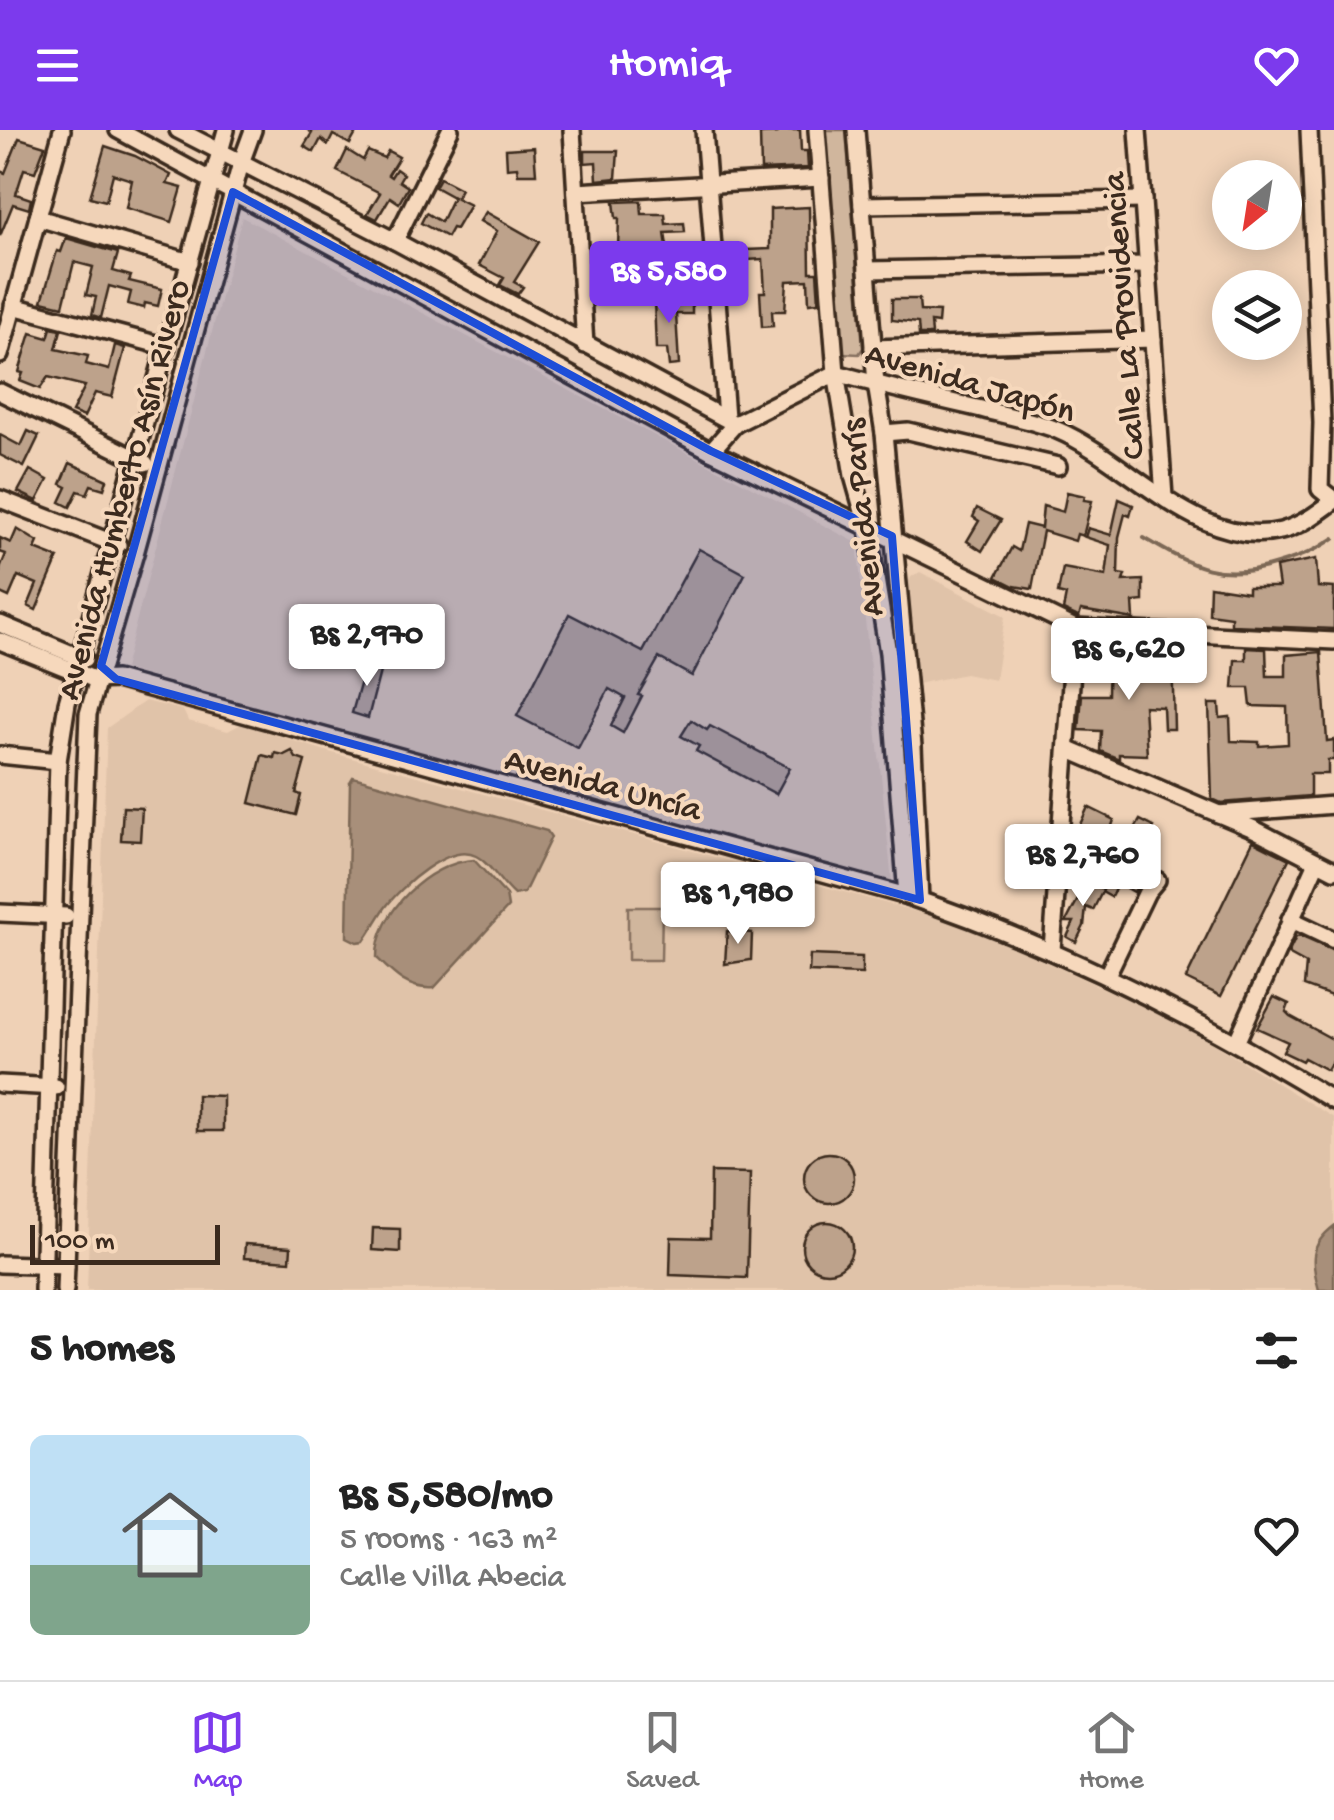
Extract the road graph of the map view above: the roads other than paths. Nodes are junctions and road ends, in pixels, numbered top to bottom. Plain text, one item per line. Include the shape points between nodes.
1 (62, 130) edge
2 (118, 130) edge
3 (178, 130) edge
4 (226, 130) edge
5 (253, 130) edge
6 (450, 130) edge
7 (572, 130) edge
8 (704, 130) edge
9 (817, 130) edge
10 (856, 130) edge
11 (1138, 130) edge
12 (1309, 130) edge
13 (220, 152) junction
14 (241, 163) junction
15 (820, 178) junction
16 (212, 180) junction
17 (707, 185) junction
18 (233, 192) junction
19 (576, 192) junction
20 (1143, 200) junction
21 (862, 205) junction
22 (38, 218) junction
23 (395, 240) junction
24 (190, 262) junction
25 (1148, 265) junction
26 (867, 270) junction
27 (14, 306) junction
28 (1153, 339) junction
29 (585, 345) junction
30 (167, 347) junction
31 (873, 348) junction
32 (0, 355) edge
33 (836, 372) junction
34 (876, 384) junction
35 (0, 392) edge
36 (730, 421) junction
37 (884, 432) junction
38 (711, 451) junction
39 (136, 461) junction
40 (1058, 466) dead end
41 (159, 467) junction
42 (1164, 498) junction
43 (0, 499) edge
44 (1334, 501) edge
45 (868, 529) junction
46 (892, 536) junction
47 (113, 543) junction
48 (136, 550) junction
49 (0, 624) edge
50 (1075, 628) junction
51 (0, 641) edge
52 (1334, 641) edge
53 (76, 664) junction
54 (98, 673) junction
55 (1068, 750) junction
56 (0, 755) edge
57 (58, 760) junction
58 (1334, 805) edge
59 (1214, 814) junction
60 (1317, 862) junction
61 (1334, 870) edge
62 (1157, 880) dead end
63 (914, 898) junction
64 (0, 913) edge
65 (56, 916) junction
66 (79, 916) junction
67 (1290, 918) junction
68 (1334, 940) edge
69 (1052, 950) junction
70 (1106, 975) junction
71 (1237, 1041) junction
72 (0, 1084) edge
73 (50, 1087) junction
74 (74, 1088) junction
75 (1334, 1101) edge
76 (0, 1264) edge
77 (43, 1266) junction
78 (66, 1266) junction
79 (43, 1290) edge
80 (65, 1290) edge

1 - 22 street
2 - 16 street
3 - 13 street
4 - 13 street, Avenida Humberto Asín Rivero
5 - 14 street, Avenida Humberto Asín Rivero
6 - 23 street
7 - 19 street
8 - 17 street
9 - 15 street, Avenida París
10 - 21 street, Avenida París
11 - 20 street, Calle La Providencia
12 - 44 street via 1320,489
13 - 14 street
13 - 16 street, Avenida Humberto Asín Rivero
14 - 18 street, Avenida Humberto Asín Rivero
14 - 23 street
15 - 17 street
15 - 33 street, Avenida París
16 - 18 street
16 - 24 street, Avenida Humberto Asín Rivero
17 - 19 street
17 - 36 street
18 - 38 street
18 - 41 street, Avenida Humberto Asín Rivero
19 - 29 street
20 - 21 street
20 - 25 street, Calle La Providencia
21 - 26 street, Avenida París
22 - 24 street
22 - 27 street
23 - 29 street
24 - 30 street, Avenida Humberto Asín Rivero
25 - 26 street
25 - 28 street, Calle La Providencia
26 - 31 street, Avenida París
27 - 30 street
27 - 32 street
28 - 31 street
28 - 42 street, Calle La Providencia
29 - 36 street
30 - 39 street, Avenida Humberto Asín Rivero
31 - 34 street, Avenida París
33 - 34 street, Avenida Japón
33 - 36 street, Avenida Japón
33 - 45 street, Avenida París
34 - 37 street, Avenida París
34 - 42 street, Avenida Japón via 1059,431
35 - 39 street
36 - 38 street
37 - 40 street via 908,431
37 - 46 street, Avenida París
38 - 45 street
39 - 41 street
39 - 47 street, Avenida Humberto Asín Rivero
41 - 48 street, Avenida Humberto Asín Rivero
42 - 44 street, Avenida Japón via 1205,522 1252,534 1293,526
43 - 47 street
45 - 46 street
45 - 63 street, Avenida París
46 - 50 street
46 - 63 street, Avenida París via 913,746
47 - 48 street
47 - 53 street, Avenida Humberto Asín Rivero
48 - 54 street, Avenida Humberto Asín Rivero
49 - 53 street
50 - 52 street
50 - 55 street
51 - 53 street, Avenida Uncía
53 - 54 street, Avenida Uncía
53 - 57 street, Avenida Humberto Asín Rivero
54 - 63 street, Avenida Uncía
54 - 66 street, Avenida Humberto Asín Rivero via 88,714
55 - 59 street
55 - 69 street
56 - 57 street
57 - 65 street, Avenida Humberto Asín Rivero
58 - 59 street
59 - 60 street
60 - 61 street
60 - 67 street
62 - 70 street
63 - 69 street, Avenida Uncía
64 - 65 street
65 - 66 street
65 - 73 street, Avenida Humberto Asín Rivero
66 - 74 street, Avenida Humberto Asín Rivero
67 - 68 street
67 - 71 street
69 - 70 street, Avenida Uncía
70 - 71 street, Avenida Uncía
71 - 75 street, Avenida Uncía
72 - 73 street
73 - 74 street
73 - 77 street, Avenida Humberto Asín Rivero
74 - 78 street, Avenida Humberto Asín Rivero
76 - 77 street
77 - 78 street
77 - 79 street, Avenida Humberto Asín Rivero
78 - 80 street, Avenida Humberto Asín Rivero

